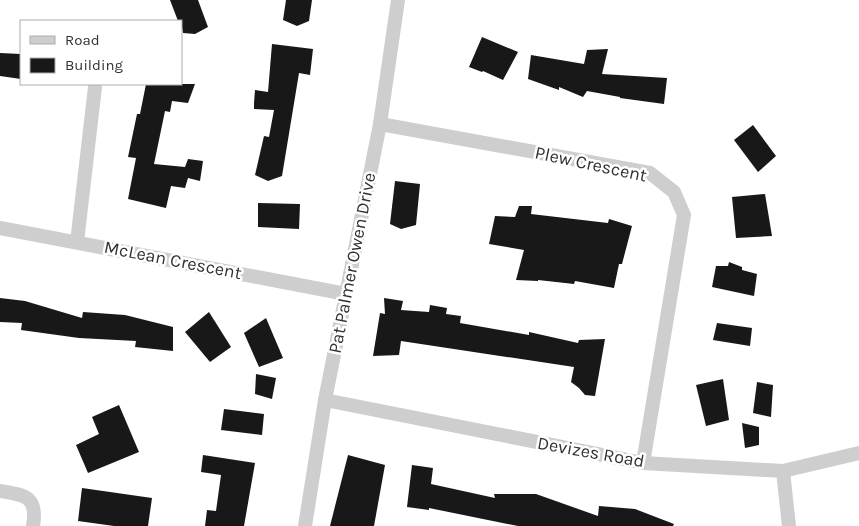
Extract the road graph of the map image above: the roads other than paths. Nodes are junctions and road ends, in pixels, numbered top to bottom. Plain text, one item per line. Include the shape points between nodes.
1 (398, 0) edge
2 (95, 87) dead end
3 (380, 124) junction
4 (0, 228) edge
5 (77, 242) junction
6 (346, 294) junction
7 (325, 400) junction
8 (859, 453) edge
9 (643, 463) junction
10 (783, 472) junction
11 (0, 491) edge
12 (33, 526) edge
13 (305, 526) edge
14 (789, 526) edge

1 - 3 street, Pat Palmer Owen Drive
2 - 5 street
3 - 6 street, Pat Palmer Owen Drive
3 - 9 street, Plew Crescent via 650,173 674,192 684,215
4 - 5 street, McLean Crescent
5 - 6 street, McLean Crescent
6 - 7 street, Pat Palmer Owen Drive
7 - 9 street, Devizes Road
7 - 13 street, Pat Palmer Owen Drive
8 - 10 street, Devizes Road
9 - 10 street, Devizes Road
10 - 14 street
11 - 12 street via 23,495 33,503 36,513

